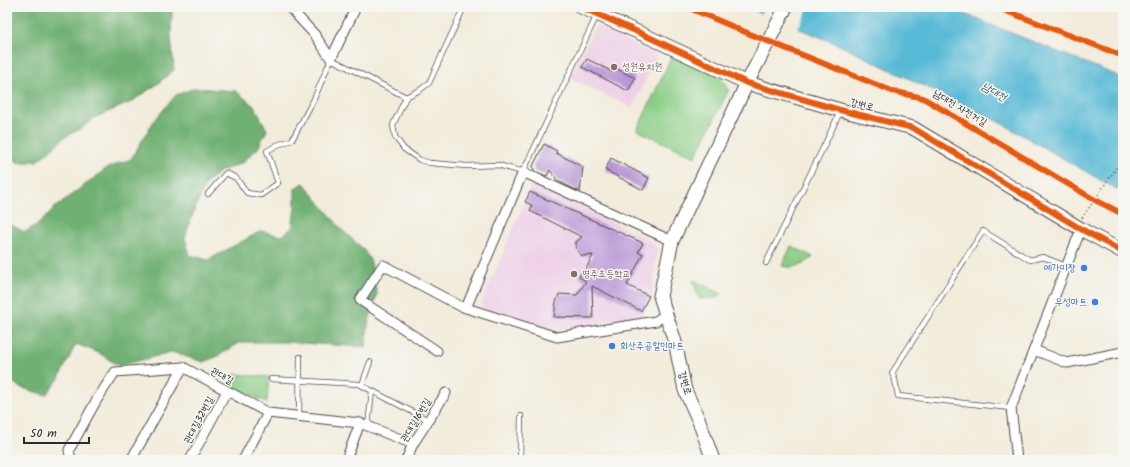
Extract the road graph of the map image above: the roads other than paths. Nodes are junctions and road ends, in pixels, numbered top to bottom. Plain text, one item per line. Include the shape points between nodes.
1 (289, 7) edge
2 (356, 7) edge
3 (464, 7) edge
4 (580, 7) edge
5 (786, 7) edge
6 (596, 15) junction
7 (331, 60) junction
8 (747, 83) junction
9 (406, 97) junction
10 (840, 110) junction
11 (523, 172) junction
12 (208, 194) dead end
13 (1078, 228) junction
14 (672, 241) junction
15 (1123, 252) edge
16 (766, 263) dead end
17 (1066, 266) junction
18 (466, 308) junction
19 (666, 314) junction
20 (1034, 350) junction
21 (436, 351) dead end
22 (1123, 352) edge
23 (300, 357) dead end
24 (370, 362) dead end
25 (183, 367) junction
26 (271, 379) dead end
27 (299, 380) junction
28 (362, 385) junction
29 (227, 391) junction
30 (372, 391) junction
31 (446, 393) dead end
32 (1010, 408) junction
33 (268, 413) junction
34 (298, 416) junction
35 (521, 416) dead end
36 (428, 420) junction
37 (364, 424) junction
38 (413, 444) junction
39 (71, 460) edge
40 (131, 460) edge
41 (190, 460) edge
42 (243, 460) edge
43 (346, 460) edge
44 (406, 460) edge
45 (520, 460) edge
46 (713, 460) edge
47 (1018, 460) edge

1 - 7 street via 315,35
2 - 7 street
3 - 9 lane via 429,83
4 - 6 street, 강변로
5 - 8 street, 강변로
6 - 8 street, 강변로
6 - 11 lane
7 - 9 lane
7 - 12 lane via 292,140 267,151 278,183 261,195 247,192 236,178 226,173
8 - 10 street, 강변로
8 - 14 street, 강변로
9 - 11 lane via 393,125 394,137 404,149 420,160 467,166 498,164
10 - 13 street, 강변로 via 913,128
10 - 16 lane
11 - 14 street
11 - 18 street
13 - 15 street, 강변로
13 - 17 street
14 - 19 street, 강변로 via 660,296
17 - 20 street
17 - 32 lane via 1043,257 1030,260 983,231 892,373 898,396
18 - 19 street via 557,337 656,321
18 - 21 street via 383,265 360,300
19 - 46 street, 강변로 via 686,390
20 - 22 street via 1068,363
20 - 32 street
23 - 27 lane
24 - 28 lane
25 - 29 street, 관대길
25 - 39 street via 115,372 69,450
25 - 40 street
26 - 27 lane
27 - 28 lane
27 - 34 lane
28 - 30 lane
29 - 33 street, 관대길
29 - 41 street, 관대길32번길
30 - 36 lane
30 - 37 lane
31 - 36 street, 관대길16번길
32 - 47 street
33 - 34 street, 관대길
33 - 42 street
34 - 37 street, 관대길
35 - 45 lane
36 - 38 street, 관대길16번길
37 - 38 street, 관대길
37 - 43 street
38 - 44 street, 관대길16번길

